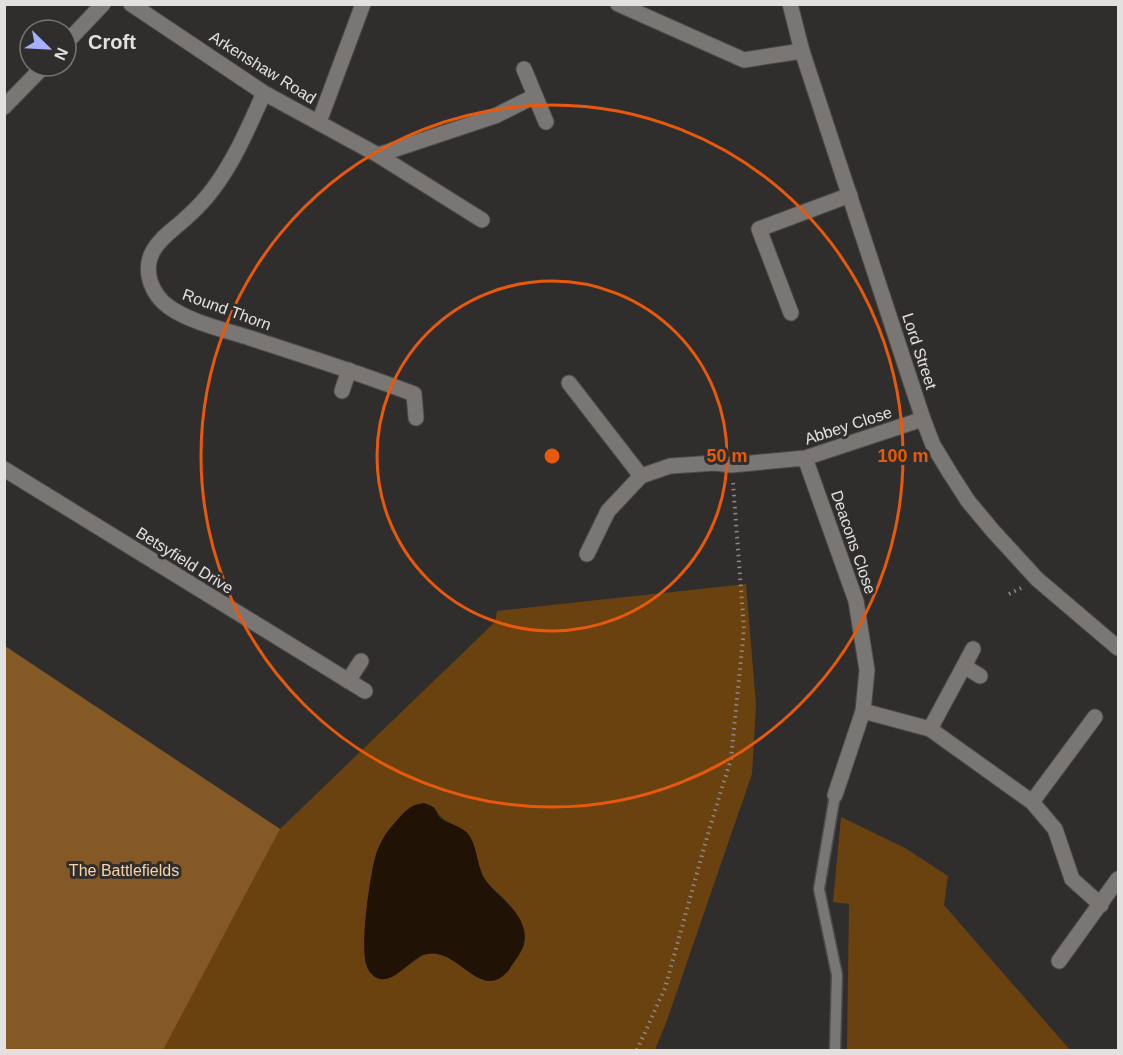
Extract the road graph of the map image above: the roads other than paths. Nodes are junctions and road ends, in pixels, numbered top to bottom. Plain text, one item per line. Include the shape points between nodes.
1 (103, 4) edge
2 (132, 4) edge
3 (363, 4) edge
4 (618, 4) edge
5 (790, 4) edge
6 (78, 30) edge
7 (802, 51) junction
8 (524, 69) dead end
9 (32, 78) edge
10 (264, 93) junction
11 (535, 96) junction
12 (4, 107) edge
13 (319, 122) junction
14 (546, 122) dead end
15 (378, 155) junction
16 (850, 195) junction
17 (482, 220) dead end
18 (791, 314) dead end
19 (349, 370) junction
20 (569, 383) dead end
21 (342, 391) dead end
22 (416, 418) dead end
23 (923, 419) junction
24 (805, 458) junction
25 (4, 468) edge
26 (641, 476) junction
27 (588, 554) dead end
28 (1119, 648) edge
29 (973, 649) dead end
30 (361, 661) dead end
31 (964, 666) junction
32 (980, 676) dead end
33 (348, 681) junction
34 (365, 691) dead end
35 (863, 711) junction
36 (1095, 717) dead end
37 (930, 729) junction
38 (835, 795) joint
39 (1032, 802) junction
40 (1119, 879) edge
41 (1101, 904) junction
42 (1059, 961) dead end
43 (835, 1050) edge

1 - 6 street
2 - 10 street, Arkenshaw Road
3 - 13 street
4 - 7 street via 744,60
5 - 7 street, Lord Street
7 - 16 street, Lord Street
8 - 11 street
9 - 12 street
10 - 13 street, Arkenshaw Road
10 - 19 street, Round Thorn via 236,153 213,189 153,251 148,270 150,282 161,300 181,314
11 - 14 street
11 - 15 street via 495,116
13 - 15 street, Arkenshaw Road
15 - 17 street, Arkenshaw Road
16 - 18 street via 759,229
16 - 23 street, Lord Street
19 - 21 street
19 - 22 street, Round Thorn via 414,394
20 - 26 street
23 - 24 street, Abbey Close
23 - 28 street, Lord Street via 950,473 993,531 1038,579
24 - 26 street, Abbey Close via 670,466
24 - 35 street, Deacons Close via 856,601 867,670
25 - 33 street, Betsyfield Drive
26 - 27 street, Abbey Close via 608,511
29 - 31 street
30 - 33 street
31 - 32 street
31 - 37 street
33 - 34 street, Betsyfield Drive
35 - 37 street
35 - 38 street, Deacons Close
36 - 39 street
37 - 39 street
38 - 43 lane via 819,889 837,975
39 - 41 street via 1055,829 1072,879
40 - 41 street
41 - 42 street

